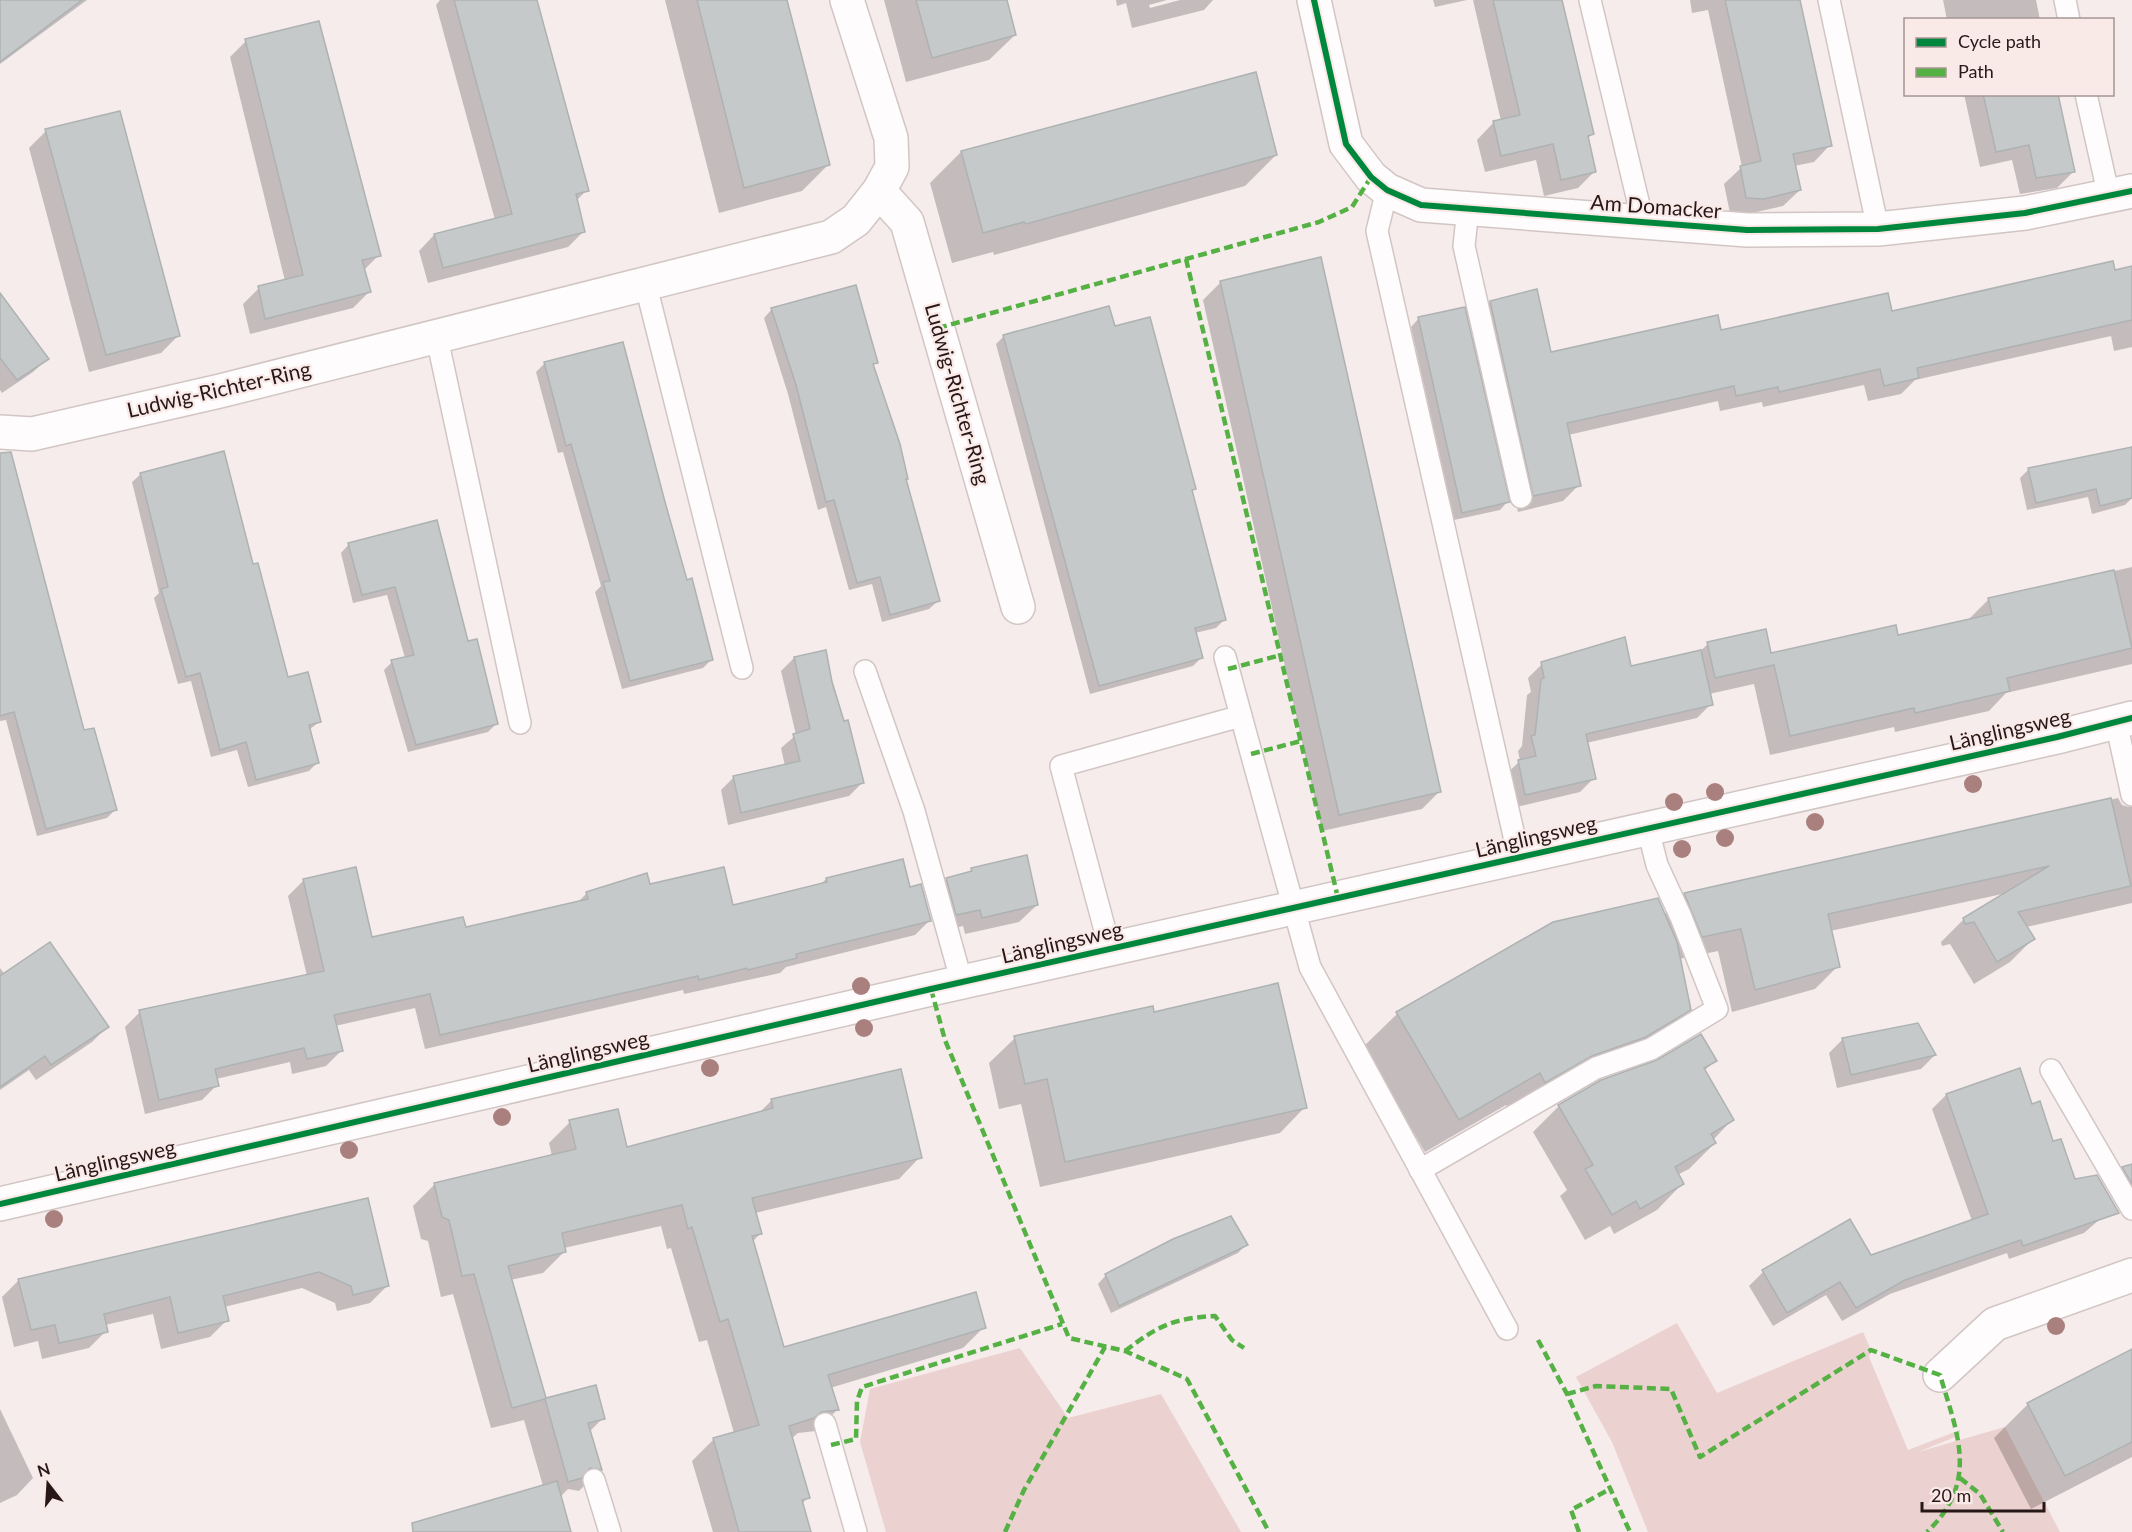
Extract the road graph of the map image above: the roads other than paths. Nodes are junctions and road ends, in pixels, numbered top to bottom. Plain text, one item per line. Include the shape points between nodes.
1 (847, 0) edge
2 (1314, 0) edge
3 (1590, 0) edge
4 (1829, 0) edge
5 (2065, 0) edge
6 (2069, 18) edge
7 (2087, 96) edge
8 (1387, 190) junction
9 (879, 191) junction
10 (2120, 194) edge
11 (1468, 208) junction
12 (1643, 222) junction
13 (1878, 229) junction
14 (645, 282) junction
15 (437, 338) junction
16 (0, 432) edge
17 (1521, 497) dead end
18 (1018, 607) dead end
19 (1225, 657) dead end
20 (742, 668) dead end
21 (865, 671) dead end
22 (1241, 717) junction
23 (2124, 720) edge
24 (520, 723) dead end
25 (2132, 795) edge
26 (1648, 829) junction
27 (1519, 858) junction
28 (1294, 908) junction
29 (1110, 949) junction
30 (962, 982) junction
31 (2051, 1070) dead end
32 (1420, 1170) junction
33 (0, 1204) edge
34 (2132, 1209) edge
35 (2132, 1275) edge
36 (1507, 1329) dead end
37 (1940, 1376) dead end
38 (825, 1424) dead end
39 (594, 1480) dead end
40 (610, 1532) edge
41 (856, 1532) edge

1 - 9 street, Ludwig-Richter-Ring via 891,138 892,167
2 - 8 street, Am Domacker via 1346,144 1371,177
3 - 12 lane
4 - 13 lane
5 - 6 lane
7 - 10 lane
8 - 11 street, Am Domacker via 1421,205
8 - 27 lane via 1377,231
9 - 14 street, Ludwig-Richter-Ring via 856,220 831,237
9 - 18 street, Ludwig-Richter-Ring via 907,222
10 - 13 street, Am Domacker via 2025,213
11 - 12 street, Am Domacker
11 - 17 lane via 1464,246
12 - 13 street, Am Domacker via 1747,230
14 - 15 street, Ludwig-Richter-Ring
14 - 20 lane
15 - 16 street, Ludwig-Richter-Ring via 32,434
15 - 24 lane
19 - 22 lane
21 - 30 lane via 914,812
22 - 28 lane
22 - 29 lane via 1061,766
23 - 25 lane
23 - 26 street, Länglingsweg
26 - 27 street, Länglingsweg
26 - 32 lane via 1657,865 1682,917 1717,1009 1651,1049 1596,1068
27 - 28 street, Länglingsweg
28 - 29 street, Länglingsweg
28 - 32 lane via 1310,967
29 - 30 street, Länglingsweg
30 - 33 street, Länglingsweg
31 - 34 lane
32 - 36 lane
35 - 37 street via 1995,1324
38 - 41 lane
39 - 40 lane

